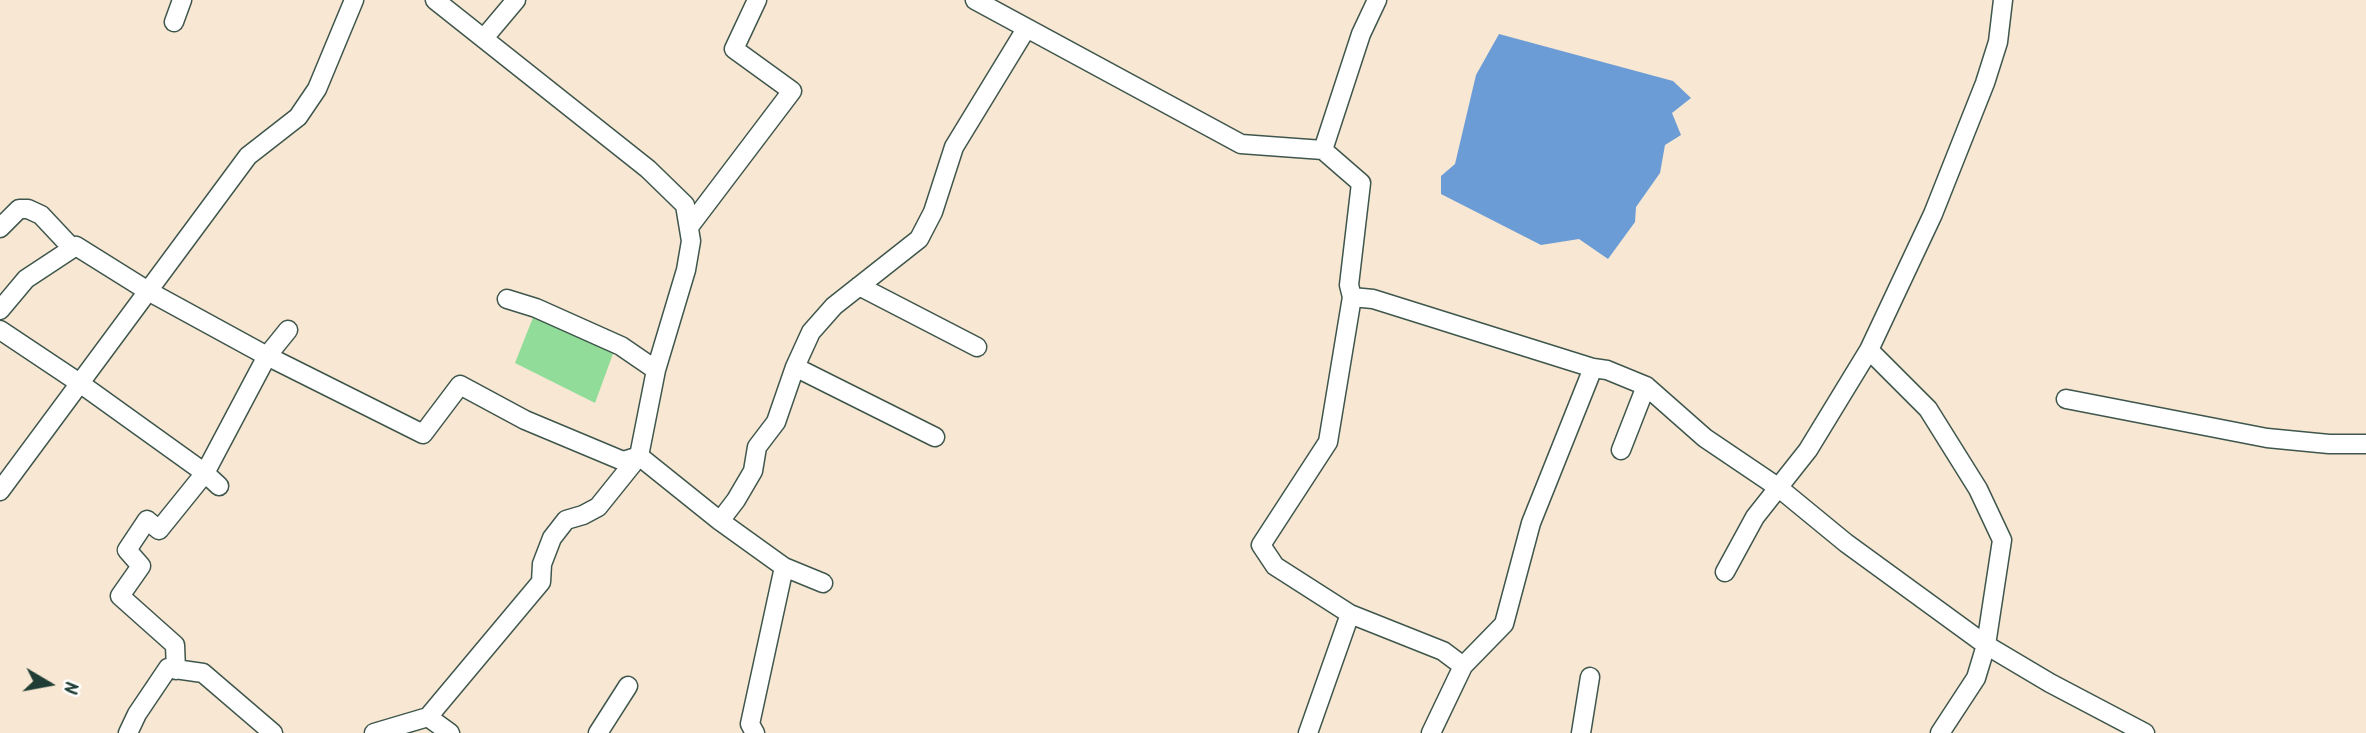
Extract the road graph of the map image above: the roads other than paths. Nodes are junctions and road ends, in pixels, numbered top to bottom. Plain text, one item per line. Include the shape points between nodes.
1 (182, 0) edge
2 (354, 0) edge
3 (435, 0) edge
4 (516, 0) edge
5 (757, 0) edge
6 (975, 0) edge
7 (1377, 0) edge
8 (2003, 0) edge
9 (174, 22) dead end
10 (1026, 29) junction
11 (484, 38) junction
12 (1323, 150) junction
13 (689, 227) junction
14 (0, 228) edge
15 (72, 248) junction
16 (859, 286) junction
17 (148, 291) junction
18 (1352, 297) junction
19 (508, 299) dead end
20 (0, 310) edge
21 (0, 330) edge
22 (288, 330) dead end
23 (976, 347) dead end
24 (1869, 350) junction
25 (267, 356) junction
26 (795, 367) junction
27 (1592, 368) junction
28 (656, 370) junction
29 (81, 384) junction
30 (1646, 386) junction
31 (2066, 399) dead end
32 (935, 438) dead end
33 (2366, 443) edge
34 (1621, 450) dead end
35 (639, 456) junction
36 (205, 473) junction
37 (219, 486) dead end
38 (1779, 488) junction
39 (0, 491) edge
40 (720, 521) junction
41 (784, 567) junction
42 (1725, 572) dead end
43 (823, 583) dead end
44 (1350, 614) junction
45 (1986, 645) junction
46 (1463, 666) junction
47 (176, 670) junction
48 (1590, 677) dead end
49 (628, 686) dead end
50 (428, 717) junction
51 (128, 733) edge
52 (273, 733) edge
53 (374, 733) edge
54 (450, 733) edge
55 (598, 733) edge
56 (755, 733) edge
57 (1308, 733) edge
58 (1431, 733) edge
59 (1581, 733) edge
60 (1940, 733) edge
61 (2145, 733) edge

1 - 9 street
2 - 17 street via 317,89 298,117 248,156
3 - 11 street
4 - 11 street
5 - 13 street via 734,50 792,91
6 - 10 street
7 - 12 street via 1361,34
8 - 24 street via 1998,42 1985,83 1933,214
10 - 12 street via 1241,144
10 - 16 street via 954,147 919,239
11 - 13 street via 648,169 685,205
12 - 18 street via 1361,183 1349,285
13 - 28 street via 686,270
14 - 15 street via 19,209 28,209 41,215
15 - 17 street via 76,246
15 - 20 street via 26,279
16 - 23 street
16 - 26 street via 811,332
17 - 25 street
17 - 29 street
18 - 27 street via 1373,299
18 - 44 street via 1328,442 1262,545 1275,566
19 - 28 street via 621,346
21 - 29 street
22 - 25 street
24 - 38 street via 1808,450
24 - 45 street via 1928,409 1978,489 2002,540
25 - 35 street via 423,434 460,386 525,420 623,461
25 - 36 street
26 - 32 street
26 - 40 street via 776,422 757,447 753,471
27 - 30 street
27 - 46 street via 1531,523 1504,624
28 - 35 street
29 - 36 street
29 - 39 street
30 - 34 street
30 - 38 street via 1705,438
31 - 33 street via 2267,438
35 - 40 street
35 - 50 street via 598,507 566,520 552,538 541,582
36 - 37 street
36 - 47 street via 159,530 148,520 127,550 141,566 120,596 175,645
38 - 42 street via 1755,517
38 - 45 street
40 - 41 street
41 - 43 street
41 - 56 street via 750,724
44 - 46 street via 1443,650
44 - 57 street
45 - 60 street via 1976,678
45 - 61 street
46 - 58 street
47 - 51 street via 168,668
47 - 52 street via 203,673
48 - 59 street
49 - 55 street
50 - 53 street
50 - 54 street

